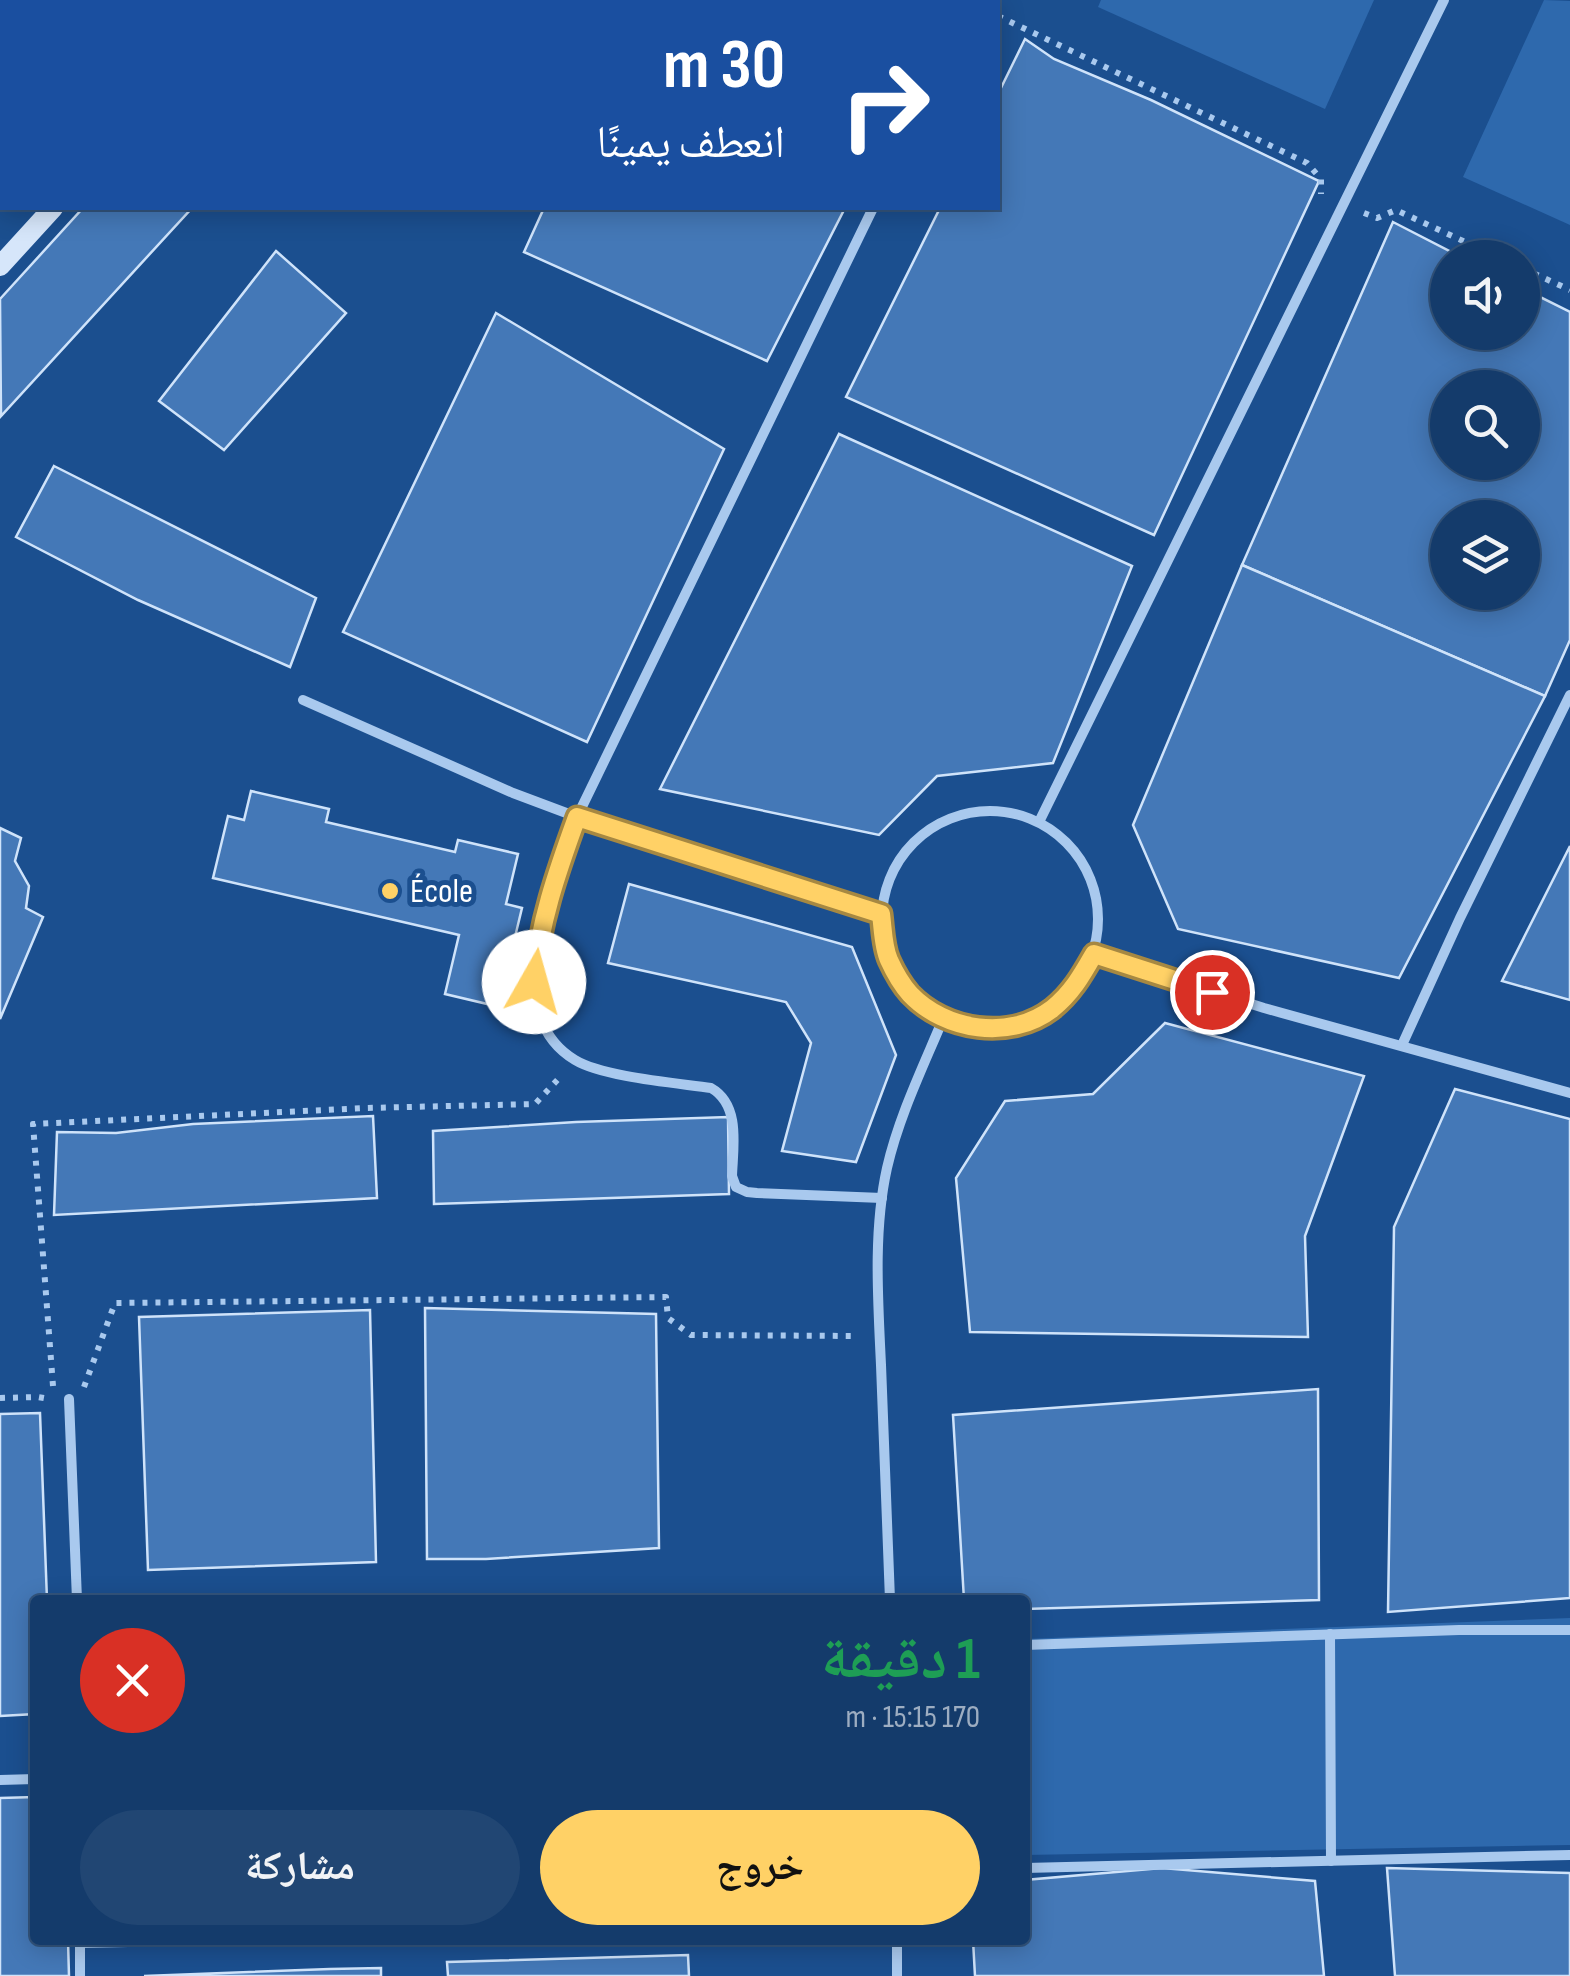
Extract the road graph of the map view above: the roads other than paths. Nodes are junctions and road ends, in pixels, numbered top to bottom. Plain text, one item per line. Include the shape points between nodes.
1 (1444, 0) edge
2 (51, 210) edge
3 (872, 210) edge
4 (0, 266) edge
5 (1570, 695) edge
6 (303, 700) dead end
7 (577, 817) junction
8 (1039, 822) junction
9 (881, 914) junction
10 (1094, 954) junction
11 (943, 1018) junction
12 (1402, 1044) junction
13 (1570, 1093) edge
14 (882, 1198) junction
15 (70, 1400) road end
16 (77, 1595) edge
17 (890, 1595) edge
18 (1570, 1630) edge
19 (1330, 1634) junction
20 (1030, 1645) edge
21 (30, 1779) edge
22 (0, 1780) edge
23 (1570, 1855) edge
24 (1331, 1861) junction
25 (1030, 1868) edge
26 (80, 1945) edge
27 (897, 1945) edge
28 (80, 1976) edge
29 (897, 1976) edge

1 - 8 street
2 - 4 street
3 - 7 street
5 - 12 street
6 - 7 street
7 - 9 street
7 - 14 street via 544,916 534,982 541,1023 563,1051 590,1067 717,1091 730,1109 732,1176 747,1192
8 - 9 street via 1005,811 969,812 935,826 908,848 888,880
8 - 10 street via 1070,845 1091,878 1099,915
9 - 11 street via 894,969 909,993
10 - 11 street via 1077,986 1049,1011 1016,1026 979,1028
10 - 12 street
11 - 14 street via 898,1132
12 - 13 street
14 - 17 street
15 - 16 street
18 - 19 street
19 - 20 street
19 - 24 street
21 - 22 street
23 - 24 street
24 - 25 street
26 - 28 street
27 - 29 street

